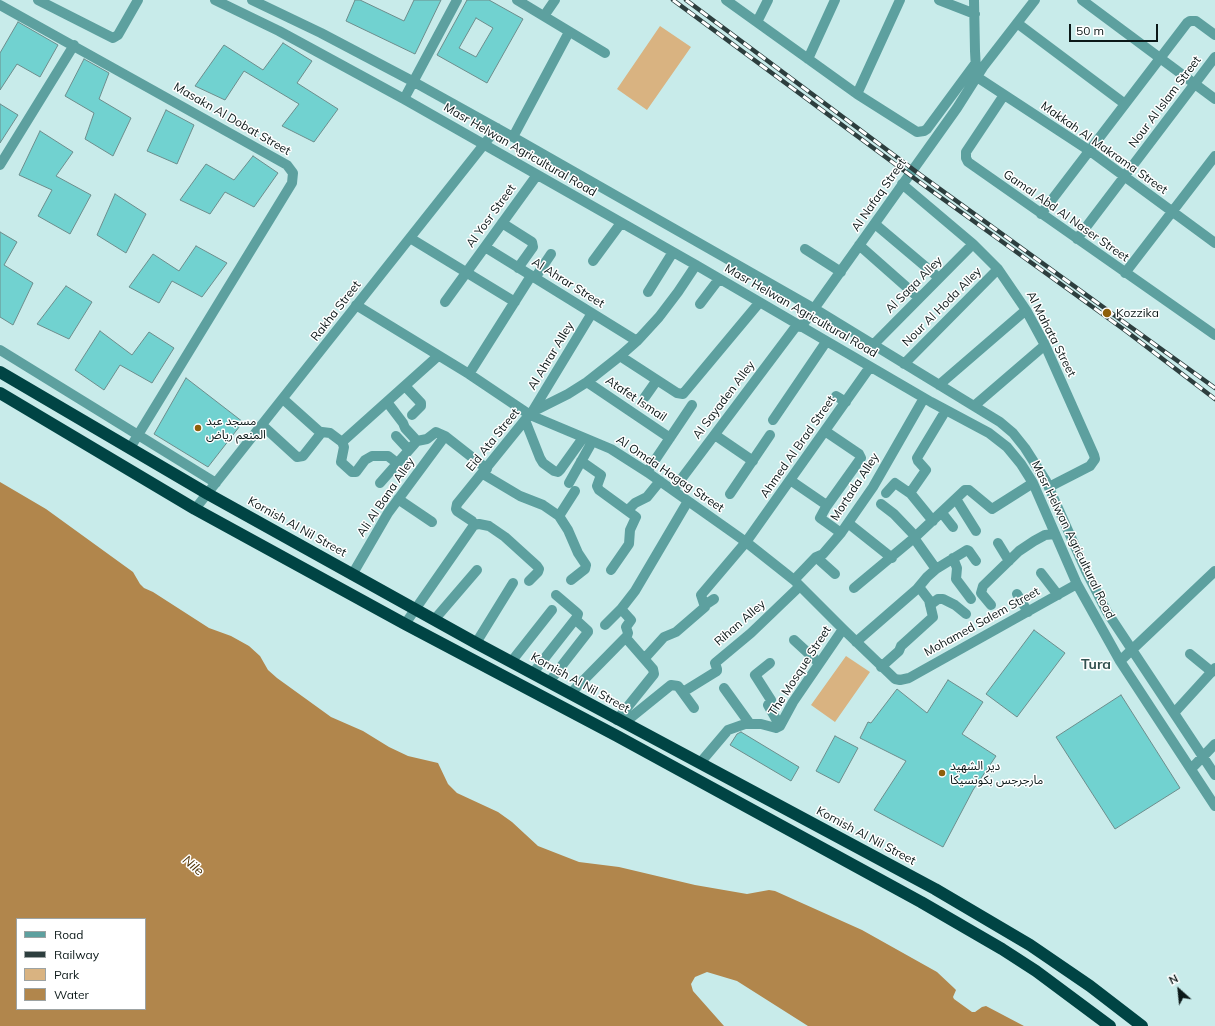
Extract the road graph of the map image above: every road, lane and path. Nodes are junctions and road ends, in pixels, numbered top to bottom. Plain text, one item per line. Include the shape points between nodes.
1 (38, 0) edge
2 (138, 0) edge
3 (215, 0) edge
4 (252, 0) edge
5 (457, 0) edge
6 (517, 0) edge
7 (555, 0) edge
8 (726, 0) edge
9 (768, 0) edge
10 (835, 0) edge
11 (900, 0) edge
12 (939, 0) edge
13 (974, 0) edge
14 (1035, 0) edge
15 (1082, 0) edge
16 (0, 5) edge
17 (975, 14) junction
18 (544, 16) junction
19 (757, 22) junction
20 (1017, 23) junction
21 (569, 32) junction
22 (1215, 35) edge
23 (74, 45) junction
24 (605, 53) dead end
25 (1215, 57) edge
26 (808, 58) junction
27 (1161, 59) junction
28 (975, 64) junction
29 (977, 77) junction
30 (414, 82) junction
31 (1195, 84) junction
32 (857, 94) junction
33 (1004, 95) junction
34 (404, 99) junction
35 (1215, 99) edge
36 (1125, 104) junction
37 (496, 128) junction
38 (513, 137) junction
39 (483, 145) junction
40 (1090, 151) junction
41 (1215, 156) edge
42 (0, 165) edge
43 (537, 175) junction
44 (1124, 176) junction
45 (902, 184) junction
46 (1172, 212) junction
47 (1041, 214) junction
48 (621, 222) junction
49 (502, 223) junction
50 (874, 224) junction
51 (1213, 237) edge
52 (410, 238) junction
53 (1077, 239) junction
54 (973, 244) junction
55 (859, 245) junction
56 (485, 247) junction
57 (805, 248) dead end
58 (673, 252) junction
59 (551, 254) dead end
60 (593, 261) dead end
61 (696, 265) junction
62 (518, 268) junction
63 (998, 269) junction
64 (467, 272) junction
65 (841, 272) junction
66 (1125, 273) junction
67 (533, 277) junction
68 (939, 278) junction
69 (719, 279) junction
70 (648, 292) dead end
71 (919, 298) junction
72 (445, 302) dead end
73 (515, 302) junction
74 (759, 302) junction
75 (700, 304) dead end
76 (356, 305) junction
77 (815, 309) junction
78 (1026, 310) junction
79 (592, 313) junction
80 (799, 326) junction
81 (1215, 335) edge
82 (637, 341) junction
83 (826, 342) junction
84 (873, 345) junction
85 (1045, 345) junction
86 (0, 350) edge
87 (438, 356) junction
88 (620, 356) junction
89 (904, 364) junction
90 (870, 367) junction
91 (0, 372) edge
92 (469, 374) junction
93 (657, 380) junction
94 (587, 382) junction
95 (939, 385) junction
96 (405, 386) junction
97 (0, 393) edge
98 (836, 396) dead end
99 (645, 397) dead end
100 (924, 398) junction
101 (283, 399) junction
102 (387, 402) junction
103 (846, 402) junction
104 (692, 405) dead end
105 (974, 406) junction
106 (60, 408) junction
107 (946, 410) junction
108 (412, 415) dead end
109 (529, 416) junction
110 (773, 420) dead end
111 (52, 422) junction
112 (262, 425) junction
113 (825, 431) junction
114 (321, 433) junction
115 (138, 434) junction
116 (441, 434) junction
117 (715, 434) junction
118 (396, 436) dead end
119 (770, 436) dead end
120 (670, 438) junction
121 (588, 440) junction
122 (417, 441) junction
123 (342, 442) junction
124 (130, 448) junction
125 (409, 450) junction
126 (581, 461) junction
127 (752, 461) junction
128 (398, 463) junction
129 (485, 471) junction
130 (647, 472) junction
131 (790, 480) junction
132 (660, 481) junction
133 (216, 483) junction
134 (380, 483) dead end
135 (1033, 483) junction
136 (1049, 487) junction
137 (673, 490) junction
138 (886, 493) dead end
139 (910, 493) junction
140 (208, 494) junction
141 (730, 494) dead end
142 (398, 499) junction
143 (956, 499) junction
144 (688, 501) junction
145 (881, 504) dead end
146 (826, 507) junction
147 (195, 509) junction
148 (628, 510) junction
149 (942, 513) junction
150 (559, 516) junction
151 (933, 521) junction
152 (432, 522) dead end
153 (848, 522) junction
154 (474, 525) junction
155 (953, 527) dead end
156 (976, 531) dead end
157 (841, 533) junction
158 (1055, 534) junction
159 (915, 538) junction
160 (746, 542) junction
161 (998, 543) dead end
162 (816, 557) junction
163 (892, 558) junction
164 (953, 558) junction
165 (976, 561) dead end
166 (1009, 561) junction
167 (936, 569) junction
168 (477, 570) dead end
169 (611, 570) dead end
170 (1041, 573) dead end
171 (835, 574) dead end
172 (352, 575) junction
173 (1213, 575) edge
174 (571, 580) dead end
175 (529, 581) dead end
176 (513, 583) dead end
177 (797, 583) junction
178 (1077, 584) junction
179 (919, 587) junction
180 (854, 588) dead end
181 (1017, 594) dead end
182 (556, 595) dead end
183 (1058, 595) junction
184 (714, 599) dead end
185 (971, 599) dead end
186 (705, 605) junction
187 (930, 605) junction
188 (991, 606) dead end
189 (414, 609) junction
190 (621, 609) junction
191 (552, 610) dead end
192 (1028, 612) junction
193 (966, 614) dead end
194 (434, 620) junction
195 (576, 620) junction
196 (405, 624) junction
197 (605, 625) dead end
198 (843, 629) junction
199 (626, 638) junction
200 (794, 640) dead end
201 (856, 642) junction
202 (476, 643) junction
203 (1132, 650) junction
204 (1190, 654) dead end
205 (645, 658) junction
206 (1120, 661) junction
207 (511, 662) junction
208 (770, 663) dead end
209 (819, 663) junction
210 (882, 667) junction
211 (1213, 670) edge
212 (533, 673) junction
213 (900, 680) joint
214 (549, 682) junction
215 (724, 688) dead end
216 (683, 692) junction
217 (570, 694) junction
218 (694, 708) dead end
219 (1174, 713) junction
220 (621, 722) junction
221 (750, 724) junction
222 (780, 726) junction
223 (1215, 744) edge
224 (1203, 756) junction
225 (700, 763) junction
226 (1191, 769) junction
227 (1215, 775) edge
228 (1215, 806) edge
229 (1110, 1026) edge
230 (1142, 1026) edge

1 - 2 street via 113,38 118,36
3 - 34 street, Masr Helwan Agricultural Road via 279,31
4 - 30 street, Masr Helwan Agricultural Road
5 - 30 street
6 - 18 street
7 - 18 street
8 - 19 street
9 - 19 street
10 - 26 street
11 - 32 street
12 - 17 street
13 - 17 street
14 - 20 street, Al Nafaq Street
15 - 27 street
16 - 23 street, Masakn Al Dobat Street
17 - 28 street
18 - 21 street
19 - 26 street
20 - 29 street, Al Nafaq Street
20 - 36 street
21 - 24 street
21 - 38 street
22 - 27 street via 1196,21 1190,22
23 - 42 street
23 - 115 street, Masakn Al Dobat Street via 287,165 293,173 292,183
25 - 31 street, Nour Al Islam Street
26 - 32 street
27 - 31 street
27 - 36 street
28 - 29 street
28 - 32 street via 924,131 917,132
29 - 33 street, Makkah Al Makrama Street
29 - 45 street, Al Nafaq Street
30 - 34 street
30 - 37 street, Masr Helwan Agricultural Road
31 - 35 street
31 - 44 street, Nour Al Islam Street
33 - 40 street, Makkah Al Makrama Street
33 - 47 street, Gamal Abd Al Naser Street via 966,152 966,158 972,166
34 - 39 street, Masr Helwan Agricultural Road
36 - 40 street
37 - 38 street, Masr Helwan Agricultural Road
37 - 39 street, Rakha Street
38 - 77 street, Masr Helwan Agricultural Road
39 - 43 street, Masr Helwan Agricultural Road
39 - 52 street, Rakha Street
40 - 44 street, Makkah Al Makrama Street
40 - 47 street
41 - 46 street
43 - 48 street, Masr Helwan Agricultural Road
43 - 49 street, Al Yosr Street
44 - 46 street, Makkah Al Makrama Street
44 - 53 street, Nour Al Islam Street
45 - 50 street, Al Nafaq Street
45 - 54 street, Al Mahata Street
46 - 51 street, Makkah Al Makrama Street
46 - 66 street
47 - 53 street, Gamal Abd Al Naser Street
48 - 58 street, Masr Helwan Agricultural Road
48 - 60 street
49 - 56 street, Al Yosr Street
49 - 62 street via 532,242 533,247
50 - 55 street, Al Nafaq Street
50 - 68 street
52 - 64 street
52 - 76 street, Rakha Street
53 - 66 street, Gamal Abd Al Naser Street
54 - 63 street, Al Mahata Street
54 - 68 street, Al Saqa Alley
55 - 65 street, Al Nafaq Street
55 - 71 street
56 - 62 street, Al Ahrar Street
56 - 64 street, Al Yosr Street
57 - 65 street
58 - 61 street, Masr Helwan Agricultural Road
58 - 70 street
59 - 67 street
61 - 69 street, Masr Helwan Agricultural Road
61 - 82 street, Eid Ata Street via 659,317
62 - 67 street, Al Ahrar Street
63 - 78 street, Al Mahata Street
63 - 89 street, Nour Al Hoda Alley
64 - 72 street, Al Yosr Street
64 - 73 street
65 - 77 street, Al Nafaq Street
66 - 81 street, Gamal Abd Al Naser Street
67 - 73 street
67 - 79 street, Al Ahrar Street
68 - 71 street, Al Saqa Alley
69 - 74 street, Masr Helwan Agricultural Road
69 - 75 street
71 - 84 street, Al Saqa Alley
73 - 92 street
74 - 80 street, Masr Helwan Agricultural Road
74 - 93 street via 683,394
76 - 87 street, Al Omda Hagag Street
76 - 101 street, Rakha Street
77 - 80 street, Al Nafaq Street
77 - 84 street, Masr Helwan Agricultural Road
78 - 85 street, Al Mahata Street
78 - 95 street
79 - 82 street, Al Ahrar Street
79 - 109 street, Al Ahrar Alley
80 - 83 street, Masr Helwan Agricultural Road
80 - 117 street, Al Sayaden Alley
82 - 88 street, Eid Ata Street
83 - 90 street, Masr Helwan Agricultural Road
83 - 110 street
84 - 89 street, Masr Helwan Agricultural Road
85 - 105 street
85 - 136 street, Al Mahata Street via 1095,459 1090,466
86 - 115 street
87 - 92 street, Al Omda Hagag Street
87 - 96 street
88 - 93 street
88 - 94 street, Eid Ata Street
89 - 95 street, Masr Helwan Agricultural Road
90 - 100 street, Masr Helwan Agricultural Road
90 - 103 street, Ahmed Al Brad Street
91 - 106 highway, Kornish Al Nil Street
92 - 109 street, Al Omda Hagag Street
93 - 99 street
94 - 109 street, Eid Ata Street
94 - 120 street, Atafet Ismail
95 - 105 street, Masr Helwan Agricultural Road
96 - 102 street
96 - 108 street via 421,403
97 - 111 highway
98 - 103 street
100 - 107 street, Masr Helwan Agricultural Road
100 - 153 street, Mortada Alley via 873,487
101 - 112 street, Rakha Street
101 - 114 street
102 - 122 street
102 - 123 street
103 - 113 street, Ahmed Al Brad Street
104 - 120 street
105 - 136 street, Masr Helwan Agricultural Road via 1013,433
106 - 111 highway
106 - 124 highway, Kornish Al Nil Street
107 - 135 street, Masr Helwan Agricultural Road via 989,433 1006,447
107 - 139 street via 917,458 926,470
109 - 121 street, Al Omda Hagag Street
109 - 121 street via 540,458 554,471 558,472
109 - 129 street, Eid Ata Street
111 - 147 highway
112 - 114 street via 299,457 303,456
112 - 133 street, Rakha Street
113 - 131 street, Ahmed Al Brad Street
113 - 146 street via 861,458
114 - 123 street via 330,433
115 - 124 street, Masakn Al Dobat Street
115 - 133 street
116 - 122 street
116 - 129 street
116 - 142 street, Ali Al Bana Alley
117 - 127 street
117 - 137 street, Al Sayaden Alley
118 - 125 street
119 - 127 street
120 - 130 street
121 - 126 street
121 - 130 street, Al Omda Hagag Street via 611,449
122 - 125 street
123 - 128 street via 344,445 339,467 354,472 372,456 388,456
124 - 140 highway, Kornish Al Nil Street
125 - 128 street
126 - 148 street via 601,475 599,490
126 - 150 street
127 - 141 street
128 - 134 street
129 - 150 street
129 - 154 street, Eid Ata Street via 456,507 457,511
130 - 132 street, Al Omda Hagag Street
131 - 146 street
131 - 160 street, Ahmed Al Brad Street
132 - 137 street, Al Omda Hagag Street
132 - 148 street via 646,497
133 - 140 street, Rakha Street
135 - 143 street via 992,509 968,490
135 - 158 street, Masr Helwan Agricultural Road
136 - 203 street, Masr Helwan Agricultural Road via 1096,592
137 - 144 street, Al Omda Hagag Street
138 - 139 street via 895,483
139 - 151 street
140 - 147 street, Rakha Street
140 - 172 highway, Kornish Al Nil Street
142 - 152 street
142 - 172 street, Ali Al Bana Alley
143 - 149 street
143 - 156 street
144 - 160 street, Al Omda Hagag Street
144 - 190 street via 635,591
145 - 159 street via 894,514
146 - 157 street via 820,518
147 - 196 highway
148 - 169 street via 636,517 630,530 629,544
149 - 151 street
149 - 155 street
150 - 174 street via 586,565 585,569
151 - 159 street
153 - 157 street, Mortada Alley
153 - 163 street
154 - 175 street via 489,526 506,537 537,566 539,570
154 - 189 street
157 - 162 street, Mortada Alley via 824,554
158 - 166 street via 1034,540
158 - 178 street, Masr Helwan Agricultural Road
159 - 163 street
159 - 167 street
160 - 177 street, Al Omda Hagag Street
160 - 186 street, Ahmed Al Brad Street via 701,595
161 - 166 street
162 - 171 street
162 - 177 street, Mortada Alley
163 - 180 street
164 - 165 street via 966,550
164 - 167 street
164 - 185 street via 958,568 956,579
166 - 188 street via 981,590 982,596
167 - 179 street
168 - 194 street
170 - 183 street
172 - 189 highway, Kornish Al Nil Street
173 - 203 street
176 - 202 street
177 - 198 street, Al Omda Hagag Street
177 - 216 street, Rihan Alley via 751,633 715,662 717,671
178 - 183 street, Mohamed Salem Street
178 - 206 street, Masr Helwan Agricultural Road
179 - 187 street
179 - 201 street
181 - 192 street
182 - 195 street via 578,614
183 - 192 street, Mohamed Salem Street
184 - 186 street
186 - 205 street via 676,632 664,637
187 - 193 street via 938,599 943,599 956,605
187 - 210 street via 933,615 931,619
189 - 194 highway, Kornish Al Nil Street
189 - 196 street
190 - 197 street
190 - 199 street via 631,620 626,627
191 - 207 street
192 - 213 street, Mohamed Salem Street via 909,678
194 - 202 highway, Kornish Al Nil Street
195 - 212 street
195 - 214 street via 588,632
196 - 229 highway via 921,902 1036,971
198 - 201 street, Al Omda Hagag Street
198 - 209 street, The Mosque Street
199 - 205 street
199 - 217 street
200 - 209 street
201 - 210 street, Al Omda Hagag Street
202 - 207 highway, Kornish Al Nil Street
203 - 206 street
203 - 219 street, Masr Helwan Agricultural Road
204 - 211 street
205 - 220 street via 653,669 653,676
206 - 226 street, Masr Helwan Agricultural Road
207 - 212 highway, Kornish Al Nil Street
208 - 222 street via 755,675 771,700 768,704
209 - 222 street, The Mosque Street
210 - 213 street, Al Omda Hagag Street via 891,676
211 - 219 street
212 - 214 highway, Kornish Al Nil Street
214 - 217 highway, Kornish Al Nil Street
215 - 221 street
216 - 218 street
216 - 220 street via 678,686 671,685
217 - 220 highway, Kornish Al Nil Street
219 - 224 street, Masr Helwan Agricultural Road
220 - 225 highway, Kornish Al Nil Street
221 - 222 street, The Mosque Street via 776,728
221 - 225 street, The Mosque Street via 728,730
223 - 224 street
224 - 226 street
224 - 227 street, Masr Helwan Agricultural Road
225 - 230 highway, Kornish Al Nil Street via 911,876 1030,945
226 - 228 street, Masr Helwan Agricultural Road

